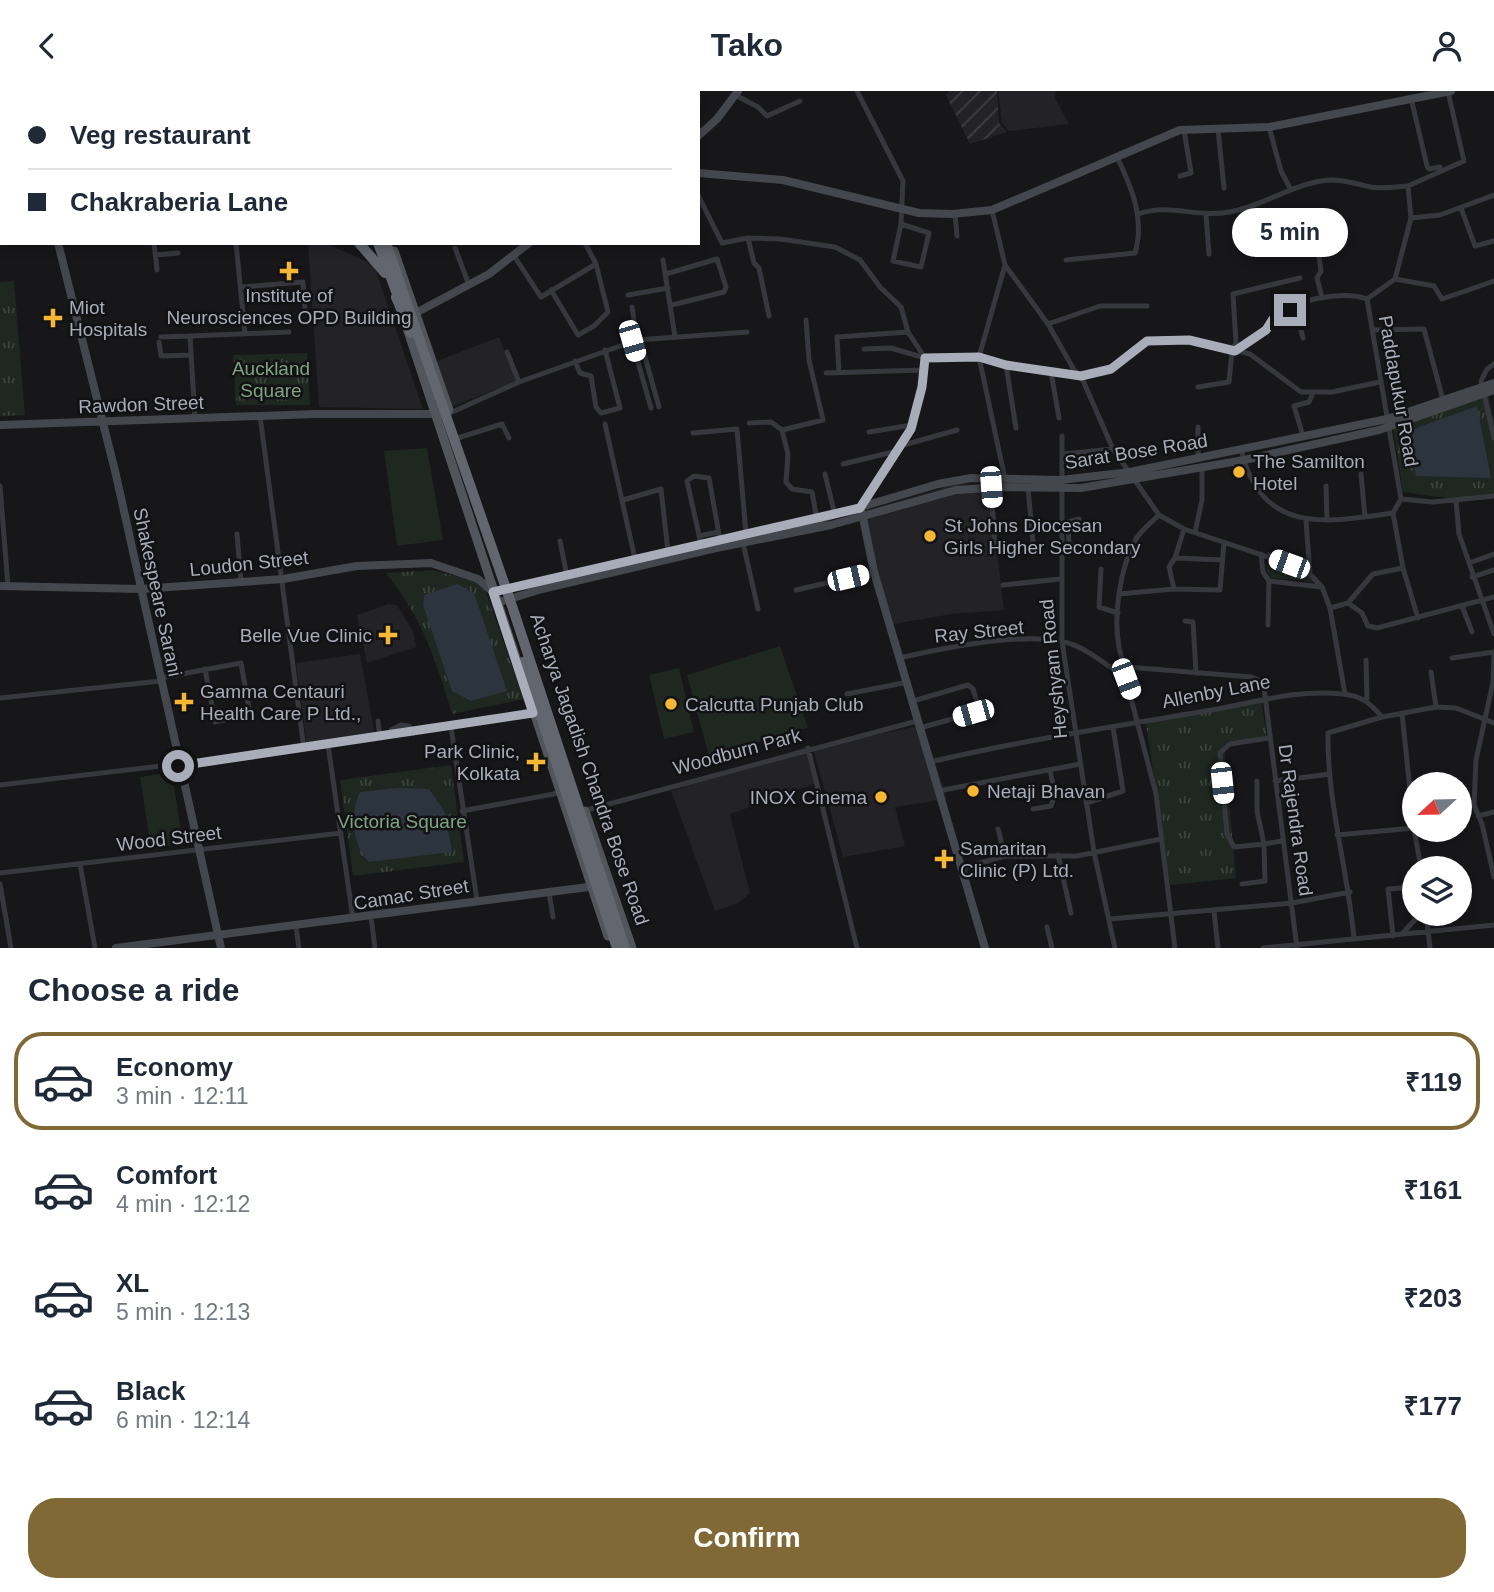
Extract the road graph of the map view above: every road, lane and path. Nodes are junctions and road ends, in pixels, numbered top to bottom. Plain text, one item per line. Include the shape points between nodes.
1 (858, 91) edge
2 (1450, 91) edge
3 (736, 93) edge
4 (1411, 98) junction
5 (800, 101) dead end
6 (1269, 127) junction
7 (1218, 129) junction
8 (1184, 130) junction
9 (700, 134) edge
10 (1117, 157) junction
11 (1440, 167) dead end
12 (700, 173) edge
13 (1180, 176) dead end
14 (1408, 186) junction
15 (1224, 188) dead end
16 (1290, 188) junction
17 (1494, 195) edge
18 (700, 199) edge
19 (1461, 208) junction
20 (904, 210) junction
21 (992, 210) junction
22 (955, 214) junction
23 (1138, 214) junction
24 (1206, 215) junction
25 (1411, 218) junction
26 (901, 224) junction
27 (957, 236) dead end
28 (748, 238) junction
29 (1494, 241) edge
30 (1317, 242) dead end
31 (59, 245) edge
32 (154, 245) edge
33 (236, 245) edge
34 (359, 245) edge
35 (384, 245) edge
36 (527, 245) edge
37 (586, 245) edge
38 (455, 248) dead end
39 (178, 253) dead end
40 (1209, 254) dead end
41 (156, 255) junction
42 (514, 256) junction
43 (663, 260) dead end
44 (1066, 260) dead end
45 (596, 264) junction
46 (1005, 265) junction
47 (157, 270) dead end
48 (666, 274) junction
49 (1300, 278) dead end
50 (1395, 279) junction
51 (1494, 281) edge
52 (469, 285) junction
53 (242, 286) junction
54 (668, 288) junction
55 (551, 290) junction
56 (628, 295) dead end
57 (1322, 298) junction
58 (1367, 299) junction
59 (672, 305) junction
60 (1146, 306) dead end
61 (632, 307) dead end
62 (304, 308) dead end
63 (1295, 308) junction
64 (417, 313) junction
65 (769, 316) dead end
66 (404, 319) junction
67 (806, 320) dead end
68 (1048, 324) junction
69 (1374, 330) junction
70 (289, 332) dead end
71 (747, 332) dead end
72 (908, 332) junction
73 (411, 333) junction
74 (245, 334) junction
75 (190, 336) junction
76 (675, 337) junction
77 (1303, 338) dead end
78 (636, 340) junction
79 (864, 349) dead end
80 (605, 350) junction
81 (1233, 351) junction
82 (507, 352) dead end
83 (191, 355) junction
84 (979, 357) junction
85 (925, 358) junction
86 (575, 361) junction
87 (1494, 364) edge
88 (1006, 365) junction
89 (923, 370) junction
90 (1051, 372) junction
91 (826, 373) dead end
92 (839, 373) junction
93 (1081, 376) junction
94 (519, 382) junction
95 (1380, 382) junction
96 (1494, 383) edge
97 (1198, 387) dead end
98 (1483, 390) junction
99 (1494, 390) edge
100 (1313, 393) junction
101 (1443, 400) junction
102 (659, 407) dead end
103 (651, 408) dead end
104 (450, 413) junction
105 (436, 414) junction
106 (260, 416) junction
107 (195, 418) junction
108 (1059, 418) dead end
109 (103, 421) junction
110 (749, 423) dead end
111 (1387, 423) junction
112 (605, 424) dead end
113 (0, 425) edge
114 (912, 425) junction
115 (1198, 427) dead end
116 (1016, 428) dead end
117 (782, 430) junction
118 (957, 430) dead end
119 (869, 432) dead end
120 (693, 433) dead end
121 (1062, 436) dead end
122 (1303, 436) junction
123 (458, 438) junction
124 (509, 438) dead end
125 (1494, 438) edge
126 (898, 448) junction
127 (1113, 449) junction
128 (1241, 449) junction
129 (1064, 454) junction
130 (1198, 458) junction
131 (1244, 460) junction
132 (843, 464) dead end
133 (1202, 468) junction
134 (1130, 472) junction
135 (825, 474) dead end
136 (1361, 474) dead end
137 (1005, 479) junction
138 (1060, 480) junction
139 (1137, 481) junction
140 (0, 486) edge
141 (1326, 486) dead end
142 (991, 487) junction
143 (1028, 488) junction
144 (1062, 489) junction
145 (1494, 496) edge
146 (1401, 499) junction
147 (623, 500) junction
148 (1456, 501) junction
149 (861, 512) junction
150 (1393, 513) junction
151 (835, 515) junction
152 (1159, 515) junction
153 (1364, 517) junction
154 (1079, 519) dead end
155 (817, 520) junction
156 (1327, 520) junction
157 (1306, 521) junction
158 (1065, 522) junction
159 (1184, 529) junction
160 (1195, 532) junction
161 (237, 534) dead end
162 (719, 536) junction
163 (745, 538) junction
164 (700, 540) junction
165 (560, 541) dead end
166 (1033, 542) dead end
167 (1224, 543) junction
168 (1082, 545) dead end
169 (1066, 546) junction
170 (995, 547) dead end
171 (668, 552) junction
172 (1261, 554) junction
173 (1494, 554) edge
174 (1175, 558) junction
175 (635, 559) junction
176 (1222, 560) junction
177 (1469, 563) junction
178 (1403, 568) junction
179 (1101, 569) dead end
180 (1494, 570) edge
181 (874, 572) junction
182 (1310, 574) junction
183 (567, 576) junction
184 (1472, 577) junction
185 (283, 579) junction
186 (1060, 579) junction
187 (1269, 581) junction
188 (241, 582) junction
189 (1003, 585) dead end
190 (4, 586) edge
191 (1322, 587) junction
192 (141, 589) junction
193 (1174, 589) junction
194 (796, 590) dead end
195 (493, 592) junction
196 (512, 593) junction
197 (1119, 594) junction
198 (1494, 597) edge
199 (1483, 600) junction
200 (496, 603) junction
201 (1348, 603) junction
202 (1462, 606) junction
203 (1330, 608) junction
204 (758, 609) dead end
205 (1118, 613) junction
206 (1418, 618) junction
207 (1185, 621) dead end
208 (1268, 625) dead end
209 (1472, 632) dead end
210 (1494, 634) edge
211 (1062, 641) junction
212 (1494, 654) edge
213 (899, 658) junction
214 (1452, 658) dead end
215 (1366, 660) dead end
216 (1127, 667) junction
217 (205, 669) junction
218 (1431, 672) dead end
219 (1196, 673) junction
220 (160, 679) junction
221 (1126, 679) junction
222 (908, 682) junction
223 (847, 694) dead end
224 (1345, 694) junction
225 (1263, 697) junction
226 (0, 698) edge
227 (1367, 699) junction
228 (913, 701) junction
229 (1436, 707) junction
230 (551, 709) junction
231 (533, 713) junction
232 (1402, 713) junction
233 (1382, 717) junction
234 (378, 721) dead end
235 (1483, 721) junction
236 (1137, 723) junction
237 (1494, 723) edge
238 (918, 725) junction
239 (451, 727) junction
240 (1113, 727) junction
241 (1074, 734) junction
242 (380, 738) junction
243 (1269, 738) junction
244 (328, 745) junction
245 (808, 748) junction
246 (304, 749) junction
247 (930, 762) junction
248 (1080, 764) junction
249 (178, 766) junction
250 (1049, 770) junction
251 (1408, 772) edge
252 (1330, 773) junction
253 (1257, 781) dead end
254 (1275, 781) junction
255 (0, 785) edge
256 (938, 791) junction
257 (559, 793) junction
258 (1086, 803) junction
259 (1034, 809) dead end
260 (585, 810) junction
261 (462, 811) junction
262 (1494, 812) edge
263 (567, 816) junction
264 (1478, 816) junction
265 (998, 829) dead end
266 (1402, 830) edge
267 (341, 833) junction
268 (1337, 835) junction
269 (1161, 839) junction
270 (1282, 841) junction
271 (1264, 844) junction
272 (199, 850) junction
273 (1094, 852) junction
274 (1058, 855) junction
275 (1005, 856) junction
276 (80, 863) junction
277 (963, 868) junction
278 (0, 873) edge
279 (1494, 877) edge
280 (609, 882) junction
281 (0, 884) edge
282 (1242, 884) dead end
283 (591, 887) junction
284 (1402, 888) edge
285 (549, 892) junction
286 (1350, 892) junction
287 (477, 900) junction
288 (1292, 903) junction
289 (1214, 911) junction
290 (1169, 912) junction
291 (1071, 913) dead end
292 (371, 916) junction
293 (553, 917) dead end
294 (353, 919) junction
295 (1110, 919) junction
296 (1494, 925) edge
297 (1412, 926) edge
298 (1427, 926) edge
299 (296, 927) junction
300 (1047, 927) dead end
301 (1428, 932) junction
302 (1401, 935) junction
303 (218, 936) junction
304 (1393, 936) junction
305 (1354, 939) junction
306 (1323, 942) junction
307 (1297, 946) edge
308 (11, 948) edge
309 (95, 948) edge
310 (116, 948) edge
311 (221, 948) edge
312 (299, 948) edge
313 (375, 948) edge
314 (612, 948) edge
315 (617, 948) edge
316 (625, 948) edge
317 (632, 948) edge
318 (857, 948) edge
319 (985, 948) edge
320 (1052, 948) edge
321 (1115, 948) edge
322 (1175, 948) edge
323 (1218, 948) edge
324 (1263, 948) edge
325 (1317, 948) edge
326 (1430, 948) edge

1 - 20 street via 903,181
2 - 4 main road
2 - 14 street via 1464,160
3 - 5 street via 764,116
3 - 9 main road via 718,119
4 - 6 main road
4 - 11 street via 1427,166
6 - 7 main road
6 - 16 street
7 - 8 main road
7 - 15 street
8 - 10 main road
8 - 13 street via 1191,173
10 - 21 main road
10 - 23 street
12 - 20 main road via 783,180
14 - 16 street via 1324,181
14 - 25 street
16 - 24 street via 1232,212
17 - 19 street
18 - 28 street via 722,243
19 - 25 street
19 - 29 street via 1475,246
20 - 22 main road
20 - 26 street
21 - 22 main road
21 - 46 street
22 - 27 street
23 - 24 street via 1157,208
23 - 44 street via 1135,253
24 - 40 street
25 - 50 street
26 - 26 street via 893,261 920,267 929,233
28 - 65 street
28 - 72 street via 811,242 852,255 901,307
30 - 57 street
31 - 109 main road, Shakespeare Sarani
32 - 41 street
33 - 53 street
34 - 73 highway, bridge via 384,271
35 - 64 main road, Acharya Jagadish Chandra Bose Road
35 - 66 main road, Acharya Jagadish Chandra Bose Road
35 - 73 highway, bridge
35 - 316 highway, bridge via 509,597
36 - 42 main road
37 - 45 street
38 - 52 street
39 - 41 street
41 - 47 street
42 - 52 main road
42 - 55 street via 541,297
43 - 48 street
45 - 55 street
45 - 55 street via 608,310 581,335 575,333
46 - 68 street
46 - 84 street
48 - 54 street
48 - 59 street via 717,259 726,287 724,292
49 - 81 street via 1233,294
50 - 51 street via 1434,286 1442,299
50 - 58 street, Paddapukur Road
52 - 64 main road
53 - 62 street via 303,282
53 - 74 street
54 - 56 street
54 - 59 street
57 - 58 street via 1344,293
57 - 63 street
58 - 69 street, Paddapukur Road
59 - 76 street
60 - 68 street via 1100,306
61 - 78 street
63 - 77 street
63 - 81 street
64 - 66 main road
64 - 104 main road, Acharya Jagadish Chandra Bose Road
66 - 105 main road, Acharya Jagadish Chandra Bose Road
67 - 117 street via 809,359 823,420
68 - 93 street
69 - 95 street, Paddapukur Road
69 - 101 street via 1424,329
70 - 74 street
71 - 76 street
72 - 85 street
72 - 92 street via 837,337
73 - 315 highway, bridge
74 - 75 street
75 - 83 street
75 - 83 street via 160,340 161,356
76 - 78 street
78 - 80 street
78 - 102 street
78 - 103 street
79 - 85 street via 891,348
80 - 86 street
80 - 86 street via 620,408 609,413 596,407 591,376 580,373
81 - 93 street via 1204,342 1147,341 1111,369
81 - 97 street via 1229,382
81 - 100 street via 1250,354 1292,386
82 - 94 street
83 - 107 street
84 - 85 street
84 - 88 street
84 - 137 street
85 - 89 street
86 - 94 street
87 - 98 street via 1482,375
88 - 90 street
88 - 116 street
89 - 92 street
89 - 114 street
90 - 93 street
90 - 108 street
91 - 92 street
93 - 127 street
94 - 104 street
95 - 100 street
95 - 111 street, Paddapukur Road
96 - 98 main road, Sarat Bose Road
98 - 99 main road
98 - 101 main road, Sarat Bose Road
98 - 111 main road
98 - 125 street
100 - 122 street via 1309,402 1294,406
101 - 111 main road, Sarat Bose Road
104 - 105 main road, Rawdon Street
104 - 123 main road, Acharya Jagadish Chandra Bose Road
105 - 106 main road, Rawdon Street
105 - 195 main road, Acharya Jagadish Chandra Bose Road
106 - 107 main road, Rawdon Street
106 - 185 street
107 - 109 main road, Rawdon Street
109 - 113 main road, Rawdon Street
109 - 192 main road, Shakespeare Sarani
110 - 117 street via 771,422
111 - 122 main road, Sarat Bose Road
111 - 131 main road
111 - 146 street, Paddapukur Road
112 - 147 street
114 - 119 street
114 - 126 street
115 - 130 street
117 - 155 street via 788,454 786,482 792,489 812,492
118 - 126 street
120 - 163 street via 737,429
121 - 129 street
122 - 128 main road, Sarat Bose Road
123 - 124 street via 502,424
123 - 196 main road, Acharya Jagadish Chandra Bose Road
126 - 132 street
126 - 149 street
127 - 129 street
127 - 134 street
128 - 130 main road, Sarat Bose Road
128 - 131 street
129 - 138 street
130 - 134 main road, Sarat Bose Road
131 - 133 main road
131 - 157 street via 1268,501
133 - 139 main road
133 - 160 street
134 - 138 main road, Sarat Bose Road
134 - 139 street
135 - 151 street
136 - 153 street
137 - 138 main road, Sarat Bose Road
137 - 149 main road, Sarat Bose Road via 971,478 939,484
138 - 144 street, Heyshyam Road
139 - 144 main road
139 - 152 street
140 - 190 street
141 - 156 street
142 - 143 main road
142 - 149 main road via 956,490
142 - 170 street
143 - 144 main road
143 - 166 street
144 - 158 street, Heyshyam Road
145 - 148 street
146 - 148 street
146 - 150 street
147 - 171 street via 661,489
147 - 175 street
148 - 177 street via 1459,534
149 - 151 main road, Sarat Bose Road
149 - 163 main road
149 - 181 main road
150 - 153 street
150 - 178 street
151 - 155 main road, Sarat Bose Road
152 - 159 street
152 - 197 street via 1137,538
153 - 156 street
154 - 158 street
155 - 163 main road, Sarat Bose Road
156 - 157 street
157 - 182 street
158 - 169 street, Heyshyam Road
159 - 160 street
159 - 174 street
160 - 167 street
161 - 188 street
162 - 163 main road, Sarat Bose Road
162 - 164 main road, Sarat Bose Road
162 - 164 street via 709,478 694,476 687,481
163 - 196 main road
163 - 204 street
164 - 171 main road, Sarat Bose Road
165 - 183 street
167 - 172 street
167 - 176 street
168 - 169 street
169 - 186 street, Heyshyam Road
171 - 175 main road, Sarat Bose Road
172 - 182 street
172 - 187 street
173 - 177 street
174 - 176 street
174 - 193 street via 1169,567
175 - 183 main road, Sarat Bose Road
176 - 193 street via 1220,590
177 - 184 street
178 - 201 street via 1373,573
178 - 206 street
179 - 205 street via 1099,607
180 - 184 street
181 - 194 street
181 - 213 main road
182 - 191 street
183 - 196 main road, Sarat Bose Road
184 - 199 street
185 - 188 main road, Loudon Street
185 - 195 main road, Loudon Street via 357,566 431,563 478,579
185 - 246 street
186 - 189 street
186 - 211 street, Heyshyam Road
187 - 191 street
187 - 208 street
188 - 192 main road, Loudon Street
190 - 192 main road, Loudon Street
191 - 203 street
192 - 220 main road, Shakespeare Sarani
193 - 197 street
195 - 196 main road, Sarat Bose Road
195 - 200 main road, Acharya Jagadish Chandra Bose Road
196 - 200 main road
196 - 230 main road, Acharya Jagadish Chandra Bose Road
197 - 205 street
198 - 199 street
199 - 202 street
199 - 210 street
200 - 231 main road, Acharya Jagadish Chandra Bose Road
201 - 203 street
201 - 206 street via 1362,613 1368,626 1377,628
202 - 206 street
202 - 209 street
203 - 224 street
205 - 216 street via 1119,648
207 - 219 street via 1192,621
211 - 213 street, Ray Street via 976,644
211 - 221 street via 1086,651
211 - 241 street, Heyshyam Road
212 - 214 street
212 - 235 street via 1493,683
213 - 222 main road
215 - 227 street
216 - 219 street
216 - 221 street
217 - 217 street via 241,663 250,714 215,722
217 - 220 street
218 - 229 street
219 - 225 street via 1251,677 1261,681
220 - 226 street
220 - 249 main road, Shakespeare Sarani
221 - 236 street
222 - 223 street
222 - 228 main road
224 - 225 street, Allenby Lane
224 - 227 street, Allenby Lane
225 - 236 street, Allenby Lane
225 - 243 street, Dr Rajendra Road
227 - 233 street
228 - 238 main road
228 - 238 street, Woodburn Park via 968,685 978,705 973,713
229 - 232 street
229 - 235 street via 1456,708
230 - 231 street
230 - 260 main road, Acharya Jagadish Chandra Bose Road
231 - 239 street
231 - 257 main road, Acharya Jagadish Chandra Bose Road
232 - 233 street
232 - 251 street
233 - 252 street via 1328,733
234 - 242 street
235 - 237 street
235 - 264 street via 1475,781
236 - 240 street, Allenby Lane
236 - 269 street via 1150,766
238 - 245 street, Woodburn Park
238 - 247 main road
239 - 242 street
239 - 261 street
240 - 241 street, Allenby Lane
240 - 258 street via 1123,791
241 - 247 street, Allenby Lane
241 - 248 street, Heyshyam Road
242 - 244 street
243 - 254 street, Dr Rajendra Road
243 - 271 street via 1230,744 1220,758 1228,842 1238,848
244 - 246 street
244 - 267 street
245 - 260 street, Woodburn Park
245 - 318 street
246 - 249 street
247 - 256 main road
248 - 250 street
248 - 258 street, Heyshyam Road
249 - 255 street
249 - 272 main road, Shakespeare Sarani
250 - 256 street
250 - 259 street via 1055,799 1051,806
252 - 254 street
252 - 268 street
253 - 271 street
254 - 270 street, Dr Rajendra Road
256 - 277 main road
257 - 261 street
257 - 263 main road, Acharya Jagadish Chandra Bose Road
258 - 273 street, Heyshyam Road
260 - 263 street, Woodburn Park
260 - 280 main road, Acharya Jagadish Chandra Bose Road
261 - 287 street
262 - 264 street
263 - 283 main road, Acharya Jagadish Chandra Bose Road
264 - 279 street
265 - 275 street
266 - 268 street
267 - 272 street, Wood Street
267 - 294 street
268 - 286 street
269 - 273 street
269 - 290 street
270 - 271 street
270 - 288 street, Dr Rajendra Road
271 - 282 street via 1265,881
272 - 276 street, Wood Street
272 - 303 main road, Shakespeare Sarani
273 - 274 street
273 - 295 street, Heyshyam Road
274 - 275 street
274 - 291 street
275 - 277 street
276 - 278 street, Wood Street
276 - 309 street
277 - 319 main road
280 - 283 main road, Camac Street
280 - 317 main road, Acharya Jagadish Chandra Bose Road
281 - 308 street
283 - 285 main road, Camac Street
283 - 314 main road, Acharya Jagadish Chandra Bose Road
284 - 304 street via 1388,889
285 - 287 main road, Camac Street
285 - 293 street
286 - 288 street
286 - 305 street
287 - 292 main road, Camac Street
288 - 289 street
288 - 307 street, Dr Rajendra Road
289 - 290 street
289 - 323 street
290 - 295 street
290 - 322 street
292 - 294 main road, Camac Street
292 - 313 street
294 - 299 main road, Camac Street
295 - 321 street, Heyshyam Road
296 - 301 street
297 - 302 street
298 - 301 street
299 - 303 main road, Camac Street
299 - 312 street
300 - 320 street
301 - 302 street
301 - 326 street
302 - 304 street
303 - 310 main road, Camac Street
303 - 311 main road, Shakespeare Sarani
304 - 305 street
305 - 306 street
306 - 307 street
306 - 325 street
307 - 324 street

